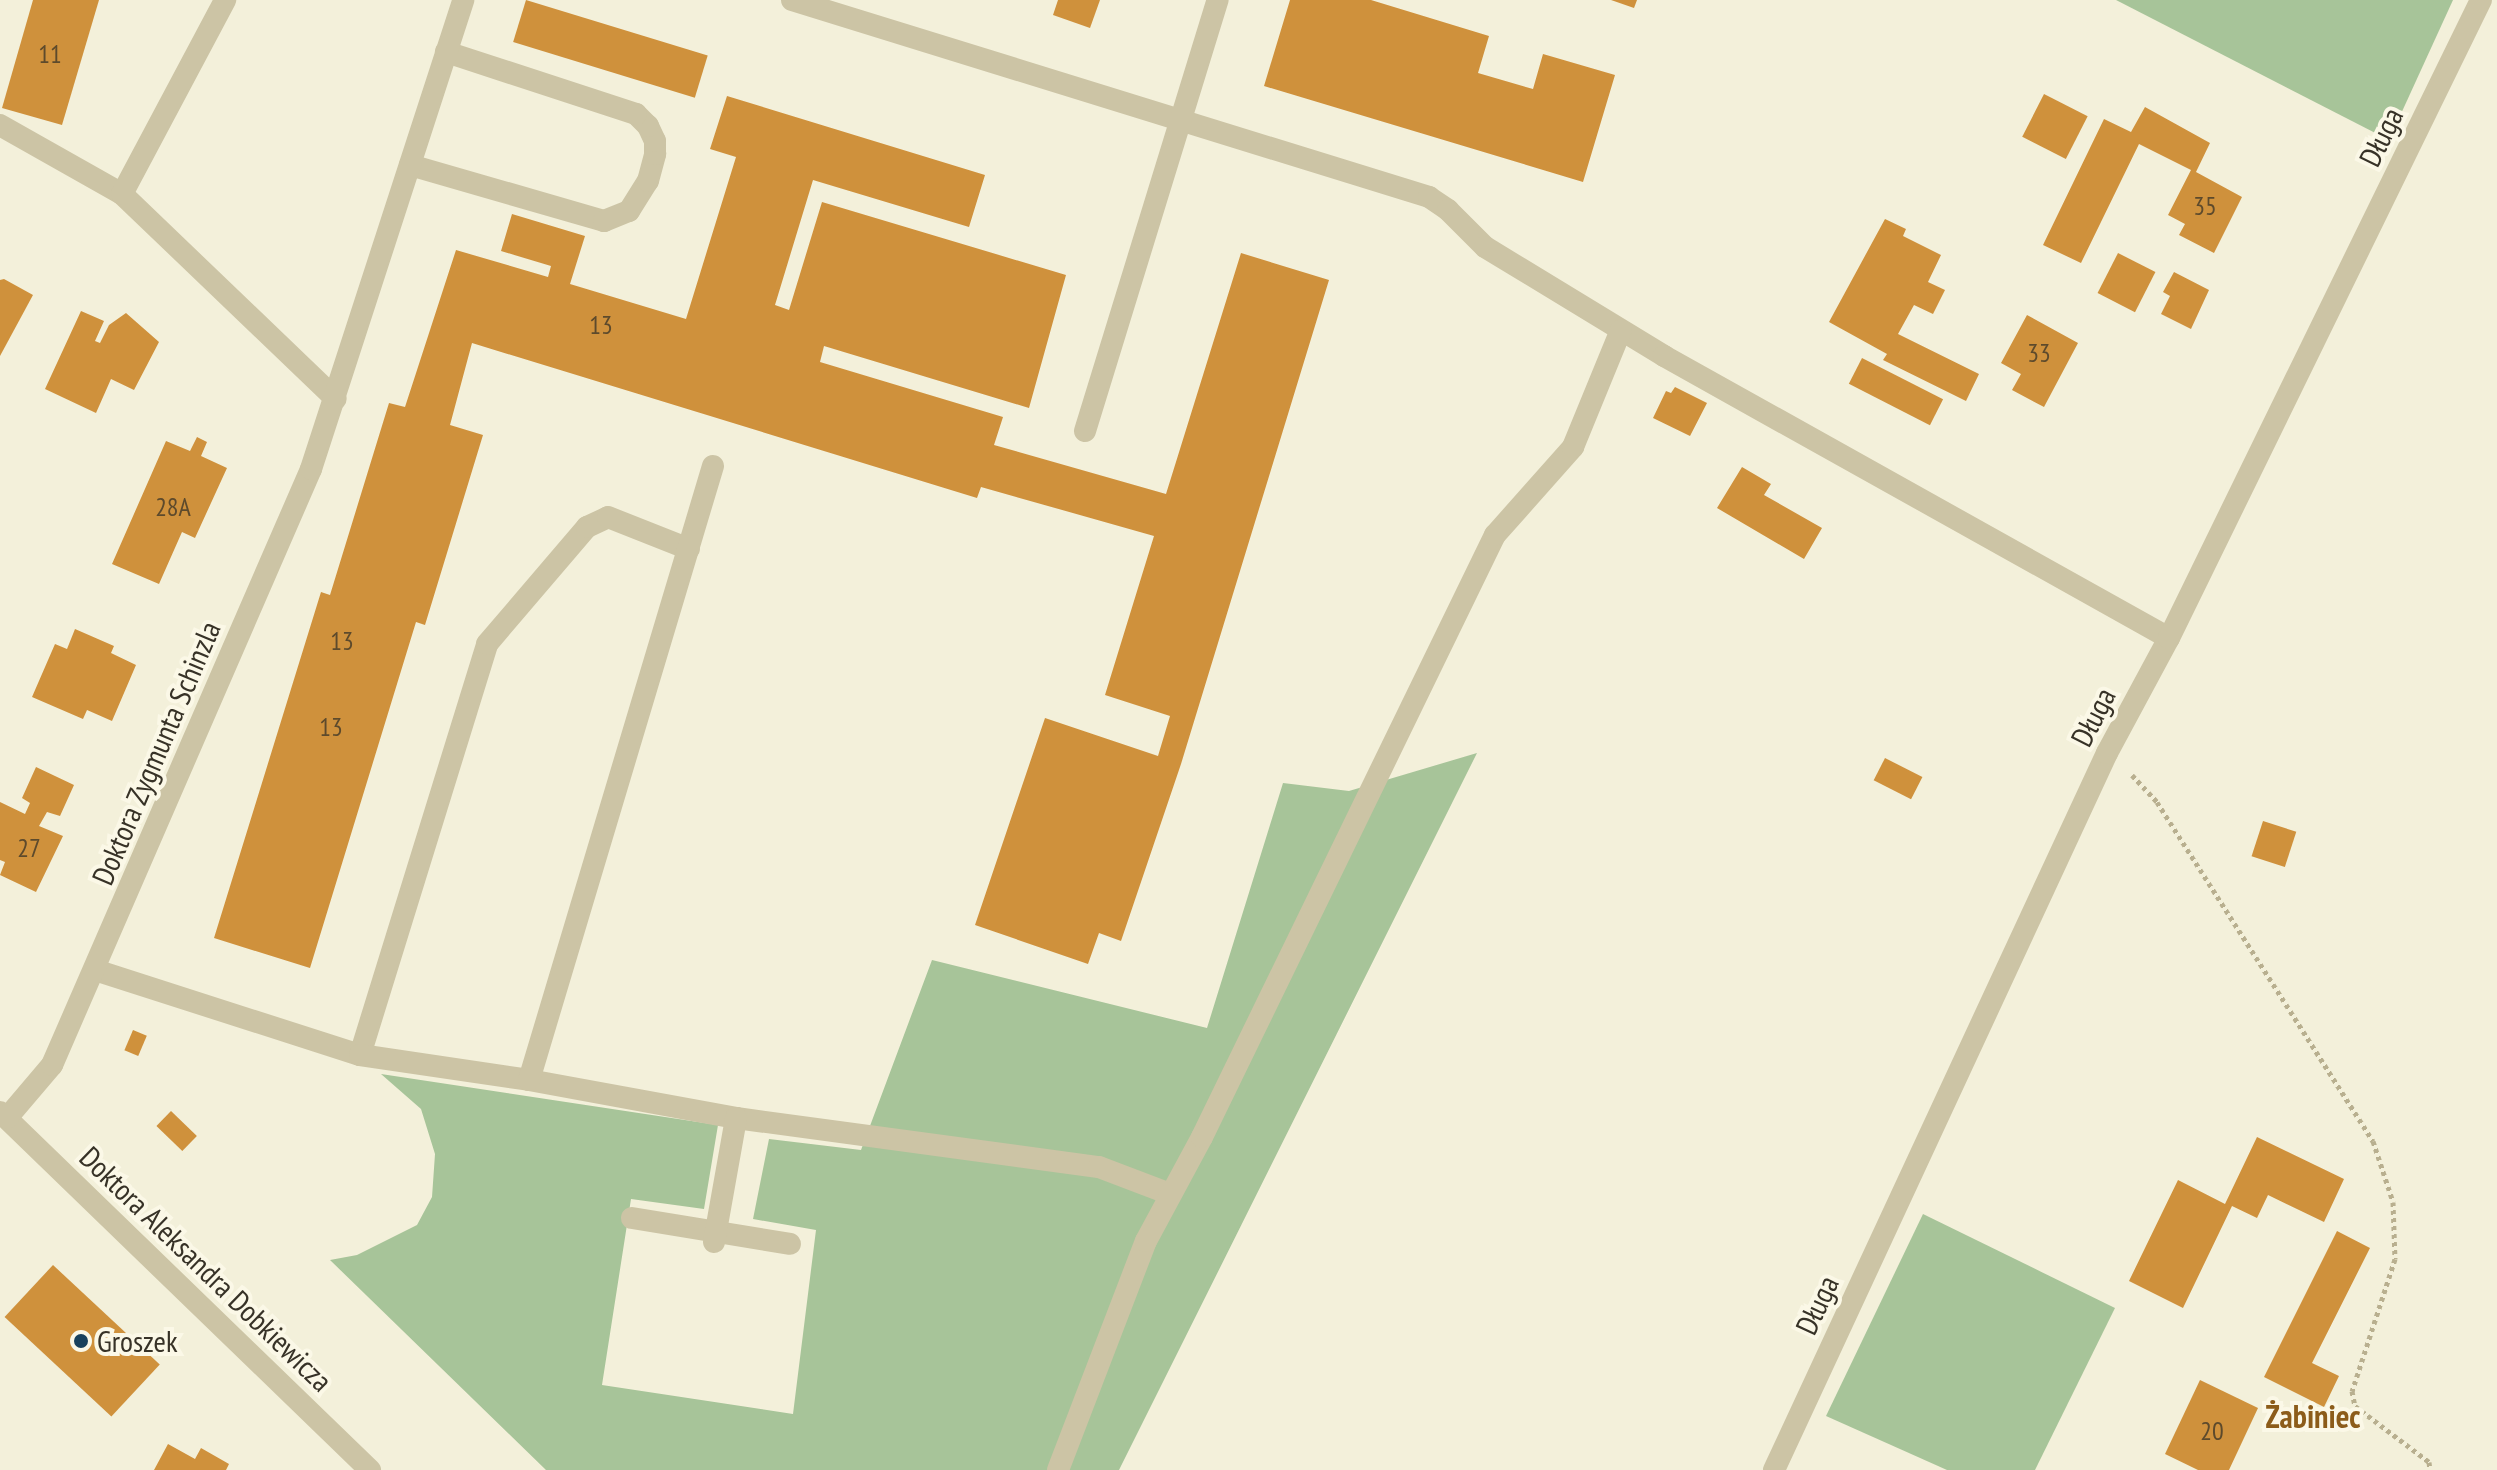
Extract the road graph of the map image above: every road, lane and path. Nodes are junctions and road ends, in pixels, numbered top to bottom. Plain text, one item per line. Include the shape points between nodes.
1 (225, 0) edge
2 (463, 0) edge
3 (792, 0) edge
4 (1218, 0) edge
5 (2481, 0) edge
6 (446, 52) junction
7 (1181, 121) junction
8 (0, 125) edge
9 (410, 165) junction
10 (122, 194) junction
11 (1621, 330) junction
12 (336, 399) junction
13 (1085, 431) dead end
14 (713, 466) dead end
15 (689, 549) junction
16 (2169, 638) junction
17 (2107, 753) junction
18 (95, 970) junction
19 (360, 1055) junction
20 (529, 1080) junction
21 (2, 1118) edge
22 (736, 1118) junction
23 (1170, 1194) junction
24 (632, 1218) dead end
25 (715, 1237) junction
26 (790, 1244) dead end
27 (370, 1470) edge
28 (1058, 1470) edge
29 (1774, 1470) edge
30 (2430, 1470) edge

1 - 10 street
2 - 6 street, Doktora Zygmunta Schinzla
3 - 7 street
4 - 7 street
5 - 16 street, Długa
6 - 9 street, Doktora Zygmunta Schinzla
6 - 9 street via 636,114 655,141 648,181 629,211 604,221
7 - 11 street via 1429,197 1485,247
7 - 13 street
8 - 10 street
9 - 12 street, Doktora Zygmunta Schinzla
10 - 12 street
11 - 16 street
11 - 23 street via 1573,447 1495,535
12 - 18 street, Doktora Zygmunta Schinzla via 311,469
14 - 15 street
15 - 19 street via 608,517 587,527 487,644
15 - 20 street
16 - 17 street, Długa
17 - 29 street, Długa
17 - 30 path via 2157,802 2373,1141 2393,1202 2395,1259 2352,1391 2355,1406 2429,1462
18 - 19 street
18 - 21 street, Doktora Zygmunta Schinzla via 52,1065
19 - 20 street
20 - 22 street
21 - 27 street, Doktora Aleksandra Dobkiewicza
22 - 23 street via 1099,1167
22 - 25 street
23 - 28 street via 1146,1241
24 - 25 street
25 - 26 street

